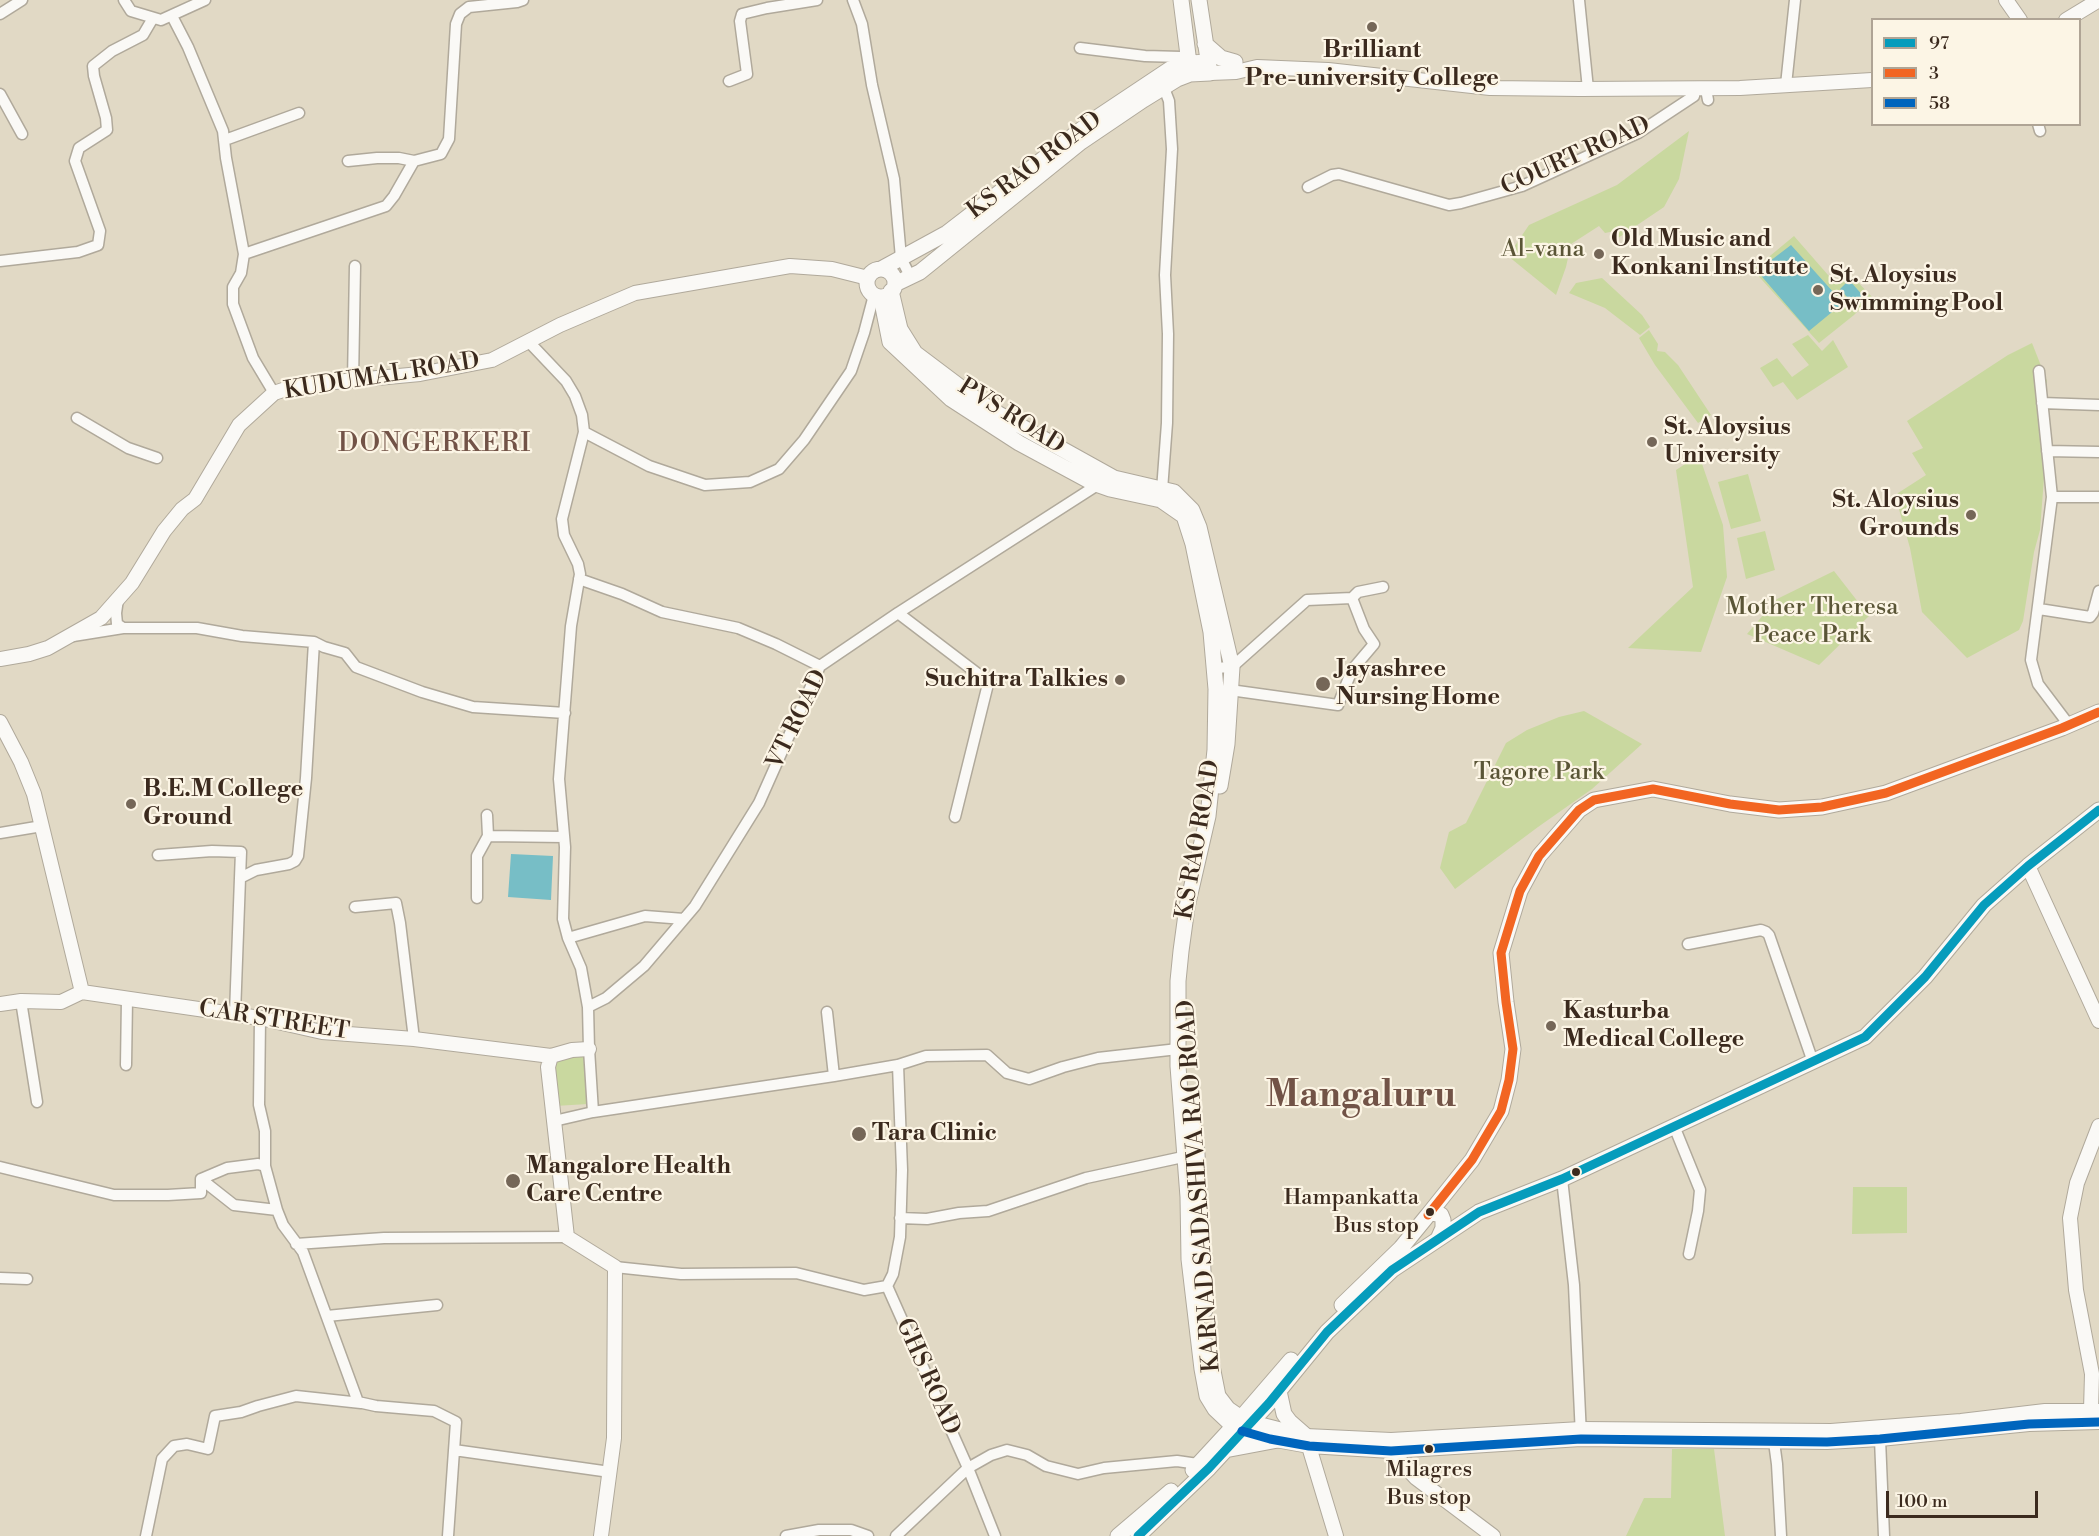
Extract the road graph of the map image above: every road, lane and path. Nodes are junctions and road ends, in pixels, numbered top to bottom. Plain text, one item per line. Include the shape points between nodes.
1 (22, 0) edge
2 (124, 0) edge
3 (205, 0) edge
4 (523, 0) edge
5 (817, 0) edge
6 (853, 0) edge
7 (1182, 0) edge
8 (1199, 0) edge
9 (1579, 0) edge
10 (1795, 0) edge
11 (2006, 0) edge
12 (2099, 0) edge
13 (0, 14) edge
14 (172, 16) junction
15 (153, 18) junction
16 (2019, 18) edge
17 (2069, 18) edge
18 (1205, 44) junction
19 (1080, 48) dead end
20 (1185, 58) junction
21 (1235, 62) junction
22 (1209, 68) junction
23 (1257, 68) junction
24 (1871, 80) edge
25 (729, 81) dead end
26 (1786, 86) junction
27 (1164, 88) junction
28 (1588, 89) junction
29 (1145, 93) junction
30 (1703, 93) junction
31 (0, 94) edge
32 (299, 113) dead end
33 (22, 134) dead end
34 (225, 140) junction
35 (348, 161) dead end
36 (414, 161) junction
37 (1308, 187) dead end
38 (244, 254) junction
39 (901, 258) junction
40 (0, 261) edge
41 (355, 266) dead end
42 (874, 274) junction
43 (910, 276) junction
44 (885, 292) junction
45 (529, 342) junction
46 (2039, 371) dead end
47 (353, 381) junction
48 (274, 393) junction
49 (2042, 403) junction
50 (2099, 405) edge
51 (77, 418) dead end
52 (584, 432) junction
53 (2047, 451) junction
54 (2099, 452) edge
55 (157, 458) dead end
56 (1104, 480) junction
57 (1168, 491) junction
58 (2052, 497) junction
59 (2099, 497) edge
60 (579, 579) junction
61 (1383, 587) dead end
62 (2099, 591) edge
63 (1352, 598) junction
64 (118, 599) junction
65 (2038, 609) junction
66 (898, 613) junction
67 (123, 628) junction
68 (70, 637) junction
69 (314, 642) junction
70 (0, 659) edge
71 (820, 666) junction
72 (1232, 667) junction
73 (1214, 668) junction
74 (1230, 690) junction
75 (2099, 712) edge
76 (565, 713) junction
77 (0, 722) edge
78 (2069, 725) junction
79 (2099, 810) edge
80 (487, 814) dead end
81 (955, 817) dead end
82 (42, 826) junction
83 (0, 833) edge
84 (488, 836) junction
85 (564, 837) junction
86 (158, 855) dead end
87 (2028, 866) junction
88 (240, 878) junction
89 (477, 898) dead end
90 (355, 907) dead end
91 (684, 919) junction
92 (568, 938) junction
93 (1688, 944) dead end
94 (82, 992) junction
95 (128, 999) junction
96 (21, 1001) junction
97 (0, 1004) edge
98 (588, 1007) junction
99 (827, 1012) dead end
100 (235, 1014) junction
101 (260, 1018) junction
102 (2099, 1021) edge
103 (414, 1039) junction
104 (1178, 1049) junction
105 (589, 1050) junction
106 (551, 1056) junction
107 (1813, 1062) junction
108 (126, 1065) dead end
109 (898, 1065) junction
110 (834, 1076) junction
111 (37, 1102) dead end
112 (593, 1112) junction
113 (554, 1121) junction
114 (1674, 1126) junction
115 (2099, 1126) edge
116 (1191, 1155) junction
117 (265, 1166) junction
118 (0, 1167) edge
119 (201, 1179) junction
120 (1562, 1179) junction
121 (1443, 1195) junction
122 (277, 1210) junction
123 (1479, 1212) junction
124 (1428, 1215) junction
125 (900, 1218) junction
126 (567, 1237) junction
127 (1438, 1239) junction
128 (302, 1246) junction
129 (1689, 1254) dead end
130 (615, 1267) junction
131 (0, 1278) edge
132 (27, 1279) dead end
133 (887, 1286) junction
134 (437, 1305) dead end
135 (327, 1316) junction
136 (1279, 1391) junction
137 (361, 1403) junction
138 (2096, 1414) edge
139 (2046, 1417) junction
140 (1242, 1424) junction
141 (1581, 1434) junction
142 (1880, 1439) junction
143 (1278, 1440) junction
144 (1308, 1441) junction
145 (1774, 1442) junction
146 (1391, 1446) junction
147 (454, 1450) junction
148 (1225, 1450) junction
149 (1198, 1464) junction
150 (968, 1468) junction
151 (610, 1472) junction
152 (146, 1536) edge
153 (448, 1536) edge
154 (601, 1536) edge
155 (786, 1536) edge
156 (868, 1536) edge
157 (896, 1536) edge
158 (995, 1536) edge
159 (1118, 1536) edge
160 (1138, 1536) edge
161 (1336, 1536) edge
162 (1493, 1536) edge
163 (1781, 1536) edge
164 (1884, 1536) edge

1 - 13 street
2 - 15 street via 131,10
3 - 14 street
4 - 36 street via 469,7 460,14 456,24 449,139 441,154
5 - 25 street via 742,14 747,74
6 - 39 street via 862,24 894,179
7 - 20 main road
8 - 18 main road
9 - 28 street
10 - 26 street
11 - 16 main road
12 - 17 main road
14 - 15 street
14 - 34 street via 216,111
15 - 40 street via 143,35 93,66 107,130 79,148 75,161 100,231 98,246
18 - 21 main road via 1221,58
18 - 22 main road
19 - 20 street
20 - 22 main road, KS RAO ROAD
20 - 27 main road, KS RAO ROAD via 1177,79
20 - 29 main road, KS RAO ROAD
21 - 22 main road
21 - 23 main road
22 - 23 main road via 1236,72
23 - 28 main road via 1328,70 1490,87
24 - 26 main road
26 - 30 main road
27 - 29 main road, KS RAO ROAD
27 - 57 street via 1169,101 1172,149 1165,275
28 - 30 main road
29 - 39 main road, KS RAO ROAD via 1095,118 946,233
29 - 43 main road, KS RAO ROAD
30 - 37 street, COURT ROAD via 1638,133 1522,186 1461,203 1449,205 1339,174
31 - 33 street
32 - 34 street
34 - 38 street
35 - 36 street
36 - 38 street via 386,206
38 - 48 street via 241,273 233,287 233,304 253,358
39 - 42 main road, KS RAO ROAD
39 - 43 street
41 - 47 street
42 - 44 main road, PVS ROAD via 868,290
42 - 44 main road via 890,273
42 - 45 main road, KUDUMAL ROAD via 790,266 635,293
43 - 44 main road, KS RAO ROAD
44 - 52 street via 864,333 851,371 779,469 750,482 705,485 650,466
44 - 56 main road, PVS ROAD via 915,353 988,408
45 - 47 main road, KUDUMAL ROAD via 492,360 420,374
45 - 52 street via 566,381 582,415
46 - 49 street
47 - 48 main road, KUDUMAL ROAD via 292,387
48 - 64 main road, KUDUMAL ROAD via 239,425 202,489 164,531
49 - 50 street
49 - 53 street
51 - 55 street via 128,448
52 - 60 street via 562,519 564,536 578,564
53 - 54 street
53 - 58 street
56 - 57 main road, PVS ROAD
56 - 66 street, VT ROAD
56 - 73 main road, KS RAO ROAD via 1161,500 1184,516 1211,632
57 - 72 main road, KARNAD SADASHIVA RAO ROAD via 1192,510 1199,527
58 - 59 street
58 - 65 street
60 - 71 street via 662,612 738,628
60 - 76 street via 571,626
61 - 63 street via 1358,592
62 - 65 street via 2090,617
63 - 72 street via 1307,600
63 - 74 street via 1374,644 1352,670 1338,705
64 - 67 street via 117,624
64 - 68 main road, KUDUMAL ROAD via 101,618
65 - 78 street via 2031,660 2035,678
66 - 71 street, VT ROAD
66 - 81 street via 988,684
67 - 68 street
67 - 69 street via 197,628
68 - 70 main road, KUDUMAL ROAD via 29,654
69 - 76 street via 345,653 356,667 472,707
69 - 88 street via 298,856 289,864 256,870
71 - 91 street, VT ROAD via 759,803
72 - 73 street
72 - 74 main road, KARNAD SADASHIVA RAO ROAD
73 - 104 main road, KS RAO ROAD via 1214,761 1208,816 1181,951
74 - 116 main road, KARNAD SADASHIVA RAO ROAD via 1227,744 1192,932 1183,1004
75 - 78 main road
76 - 85 street via 559,779
77 - 82 main road via 34,794
78 - 121 main road via 1886,793 1822,807 1779,810 1653,789 1594,800 1579,810 1539,856 1520,891 1501,953 1513,1049 1509,1080 1501,1111 1472,1160
79 - 87 main road
80 - 84 street
82 - 83 street
82 - 94 main road
84 - 85 street
84 - 89 street via 477,856
85 - 92 street via 563,919
86 - 88 street via 241,852
87 - 102 main road
87 - 107 main road via 1984,906 1874,1030 1853,1045
88 - 100 street
90 - 103 street via 396,903
91 - 92 street via 645,916
91 - 98 street, VT ROAD via 644,966 606,998
92 - 98 street via 581,968
93 - 107 street via 1766,932
94 - 95 main road, CAR STREET
94 - 96 main road, CAR STREET via 61,1002
95 - 100 main road, CAR STREET
95 - 108 street
96 - 97 main road, CAR STREET
96 - 111 street
98 - 105 street
99 - 110 street
100 - 101 main road, CAR STREET
101 - 103 main road, CAR STREET via 322,1032
101 - 117 street via 259,1105 265,1131
103 - 106 main road, CAR STREET
104 - 109 street via 1098,1058 1029,1079 1007,1073 987,1055 926,1056
104 - 116 main road, KS RAO ROAD
105 - 106 main road, CAR STREET
105 - 112 street
106 - 113 main road via 548,1067
107 - 114 main road
109 - 110 street
109 - 125 street
110 - 112 street
112 - 113 street
113 - 126 main road
114 - 120 main road
114 - 129 street via 1700,1190
115 - 138 main road via 2077,1183 2070,1218 2076,1290
116 - 125 street via 1086,1179 988,1211 927,1219
116 - 140 main road, KARNAD SADASHIVA RAO ROAD via 1208,1347 1218,1396
117 - 119 street via 227,1168
117 - 122 street
118 - 119 street via 114,1195 201,1193
119 - 122 street via 234,1205
120 - 123 main road
120 - 141 street via 1574,1285
121 - 123 main road via 1447,1210 1455,1215 1465,1217
121 - 124 main road
122 - 128 street via 283,1225
123 - 127 main road
124 - 127 main road via 1436,1212 1443,1220
124 - 140 main road via 1322,1326
125 - 133 street via 900,1237
126 - 128 street via 384,1238
126 - 130 main road
127 - 136 main road via 1392,1270 1327,1332
128 - 135 street
130 - 133 street via 681,1275 796,1274 864,1290
130 - 151 main road via 614,1438
131 - 132 street
133 - 150 street, GHS ROAD
134 - 135 street
135 - 137 street
136 - 140 main road
136 - 144 main road via 1284,1414
137 - 147 street via 434,1411 456,1422
137 - 152 street via 296,1396 215,1416 208,1449 187,1444 174,1446 162,1459
138 - 139 main road
139 - 141 main road via 1831,1431
139 - 142 main road
140 - 143 main road
140 - 144 main road
140 - 148 main road
140 - 149 main road
141 - 145 main road
141 - 146 main road
142 - 145 main road
142 - 164 street
143 - 144 main road
143 - 148 main road
144 - 146 main road
144 - 161 main road
145 - 163 street
146 - 162 main road via 1416,1478
147 - 151 street
147 - 153 street
148 - 160 main road
149 - 150 street via 1177,1461 1078,1474 1006,1450
149 - 159 main road
150 - 157 street
150 - 158 street, GHS ROAD
151 - 154 main road
155 - 156 street via 819,1530 851,1530

